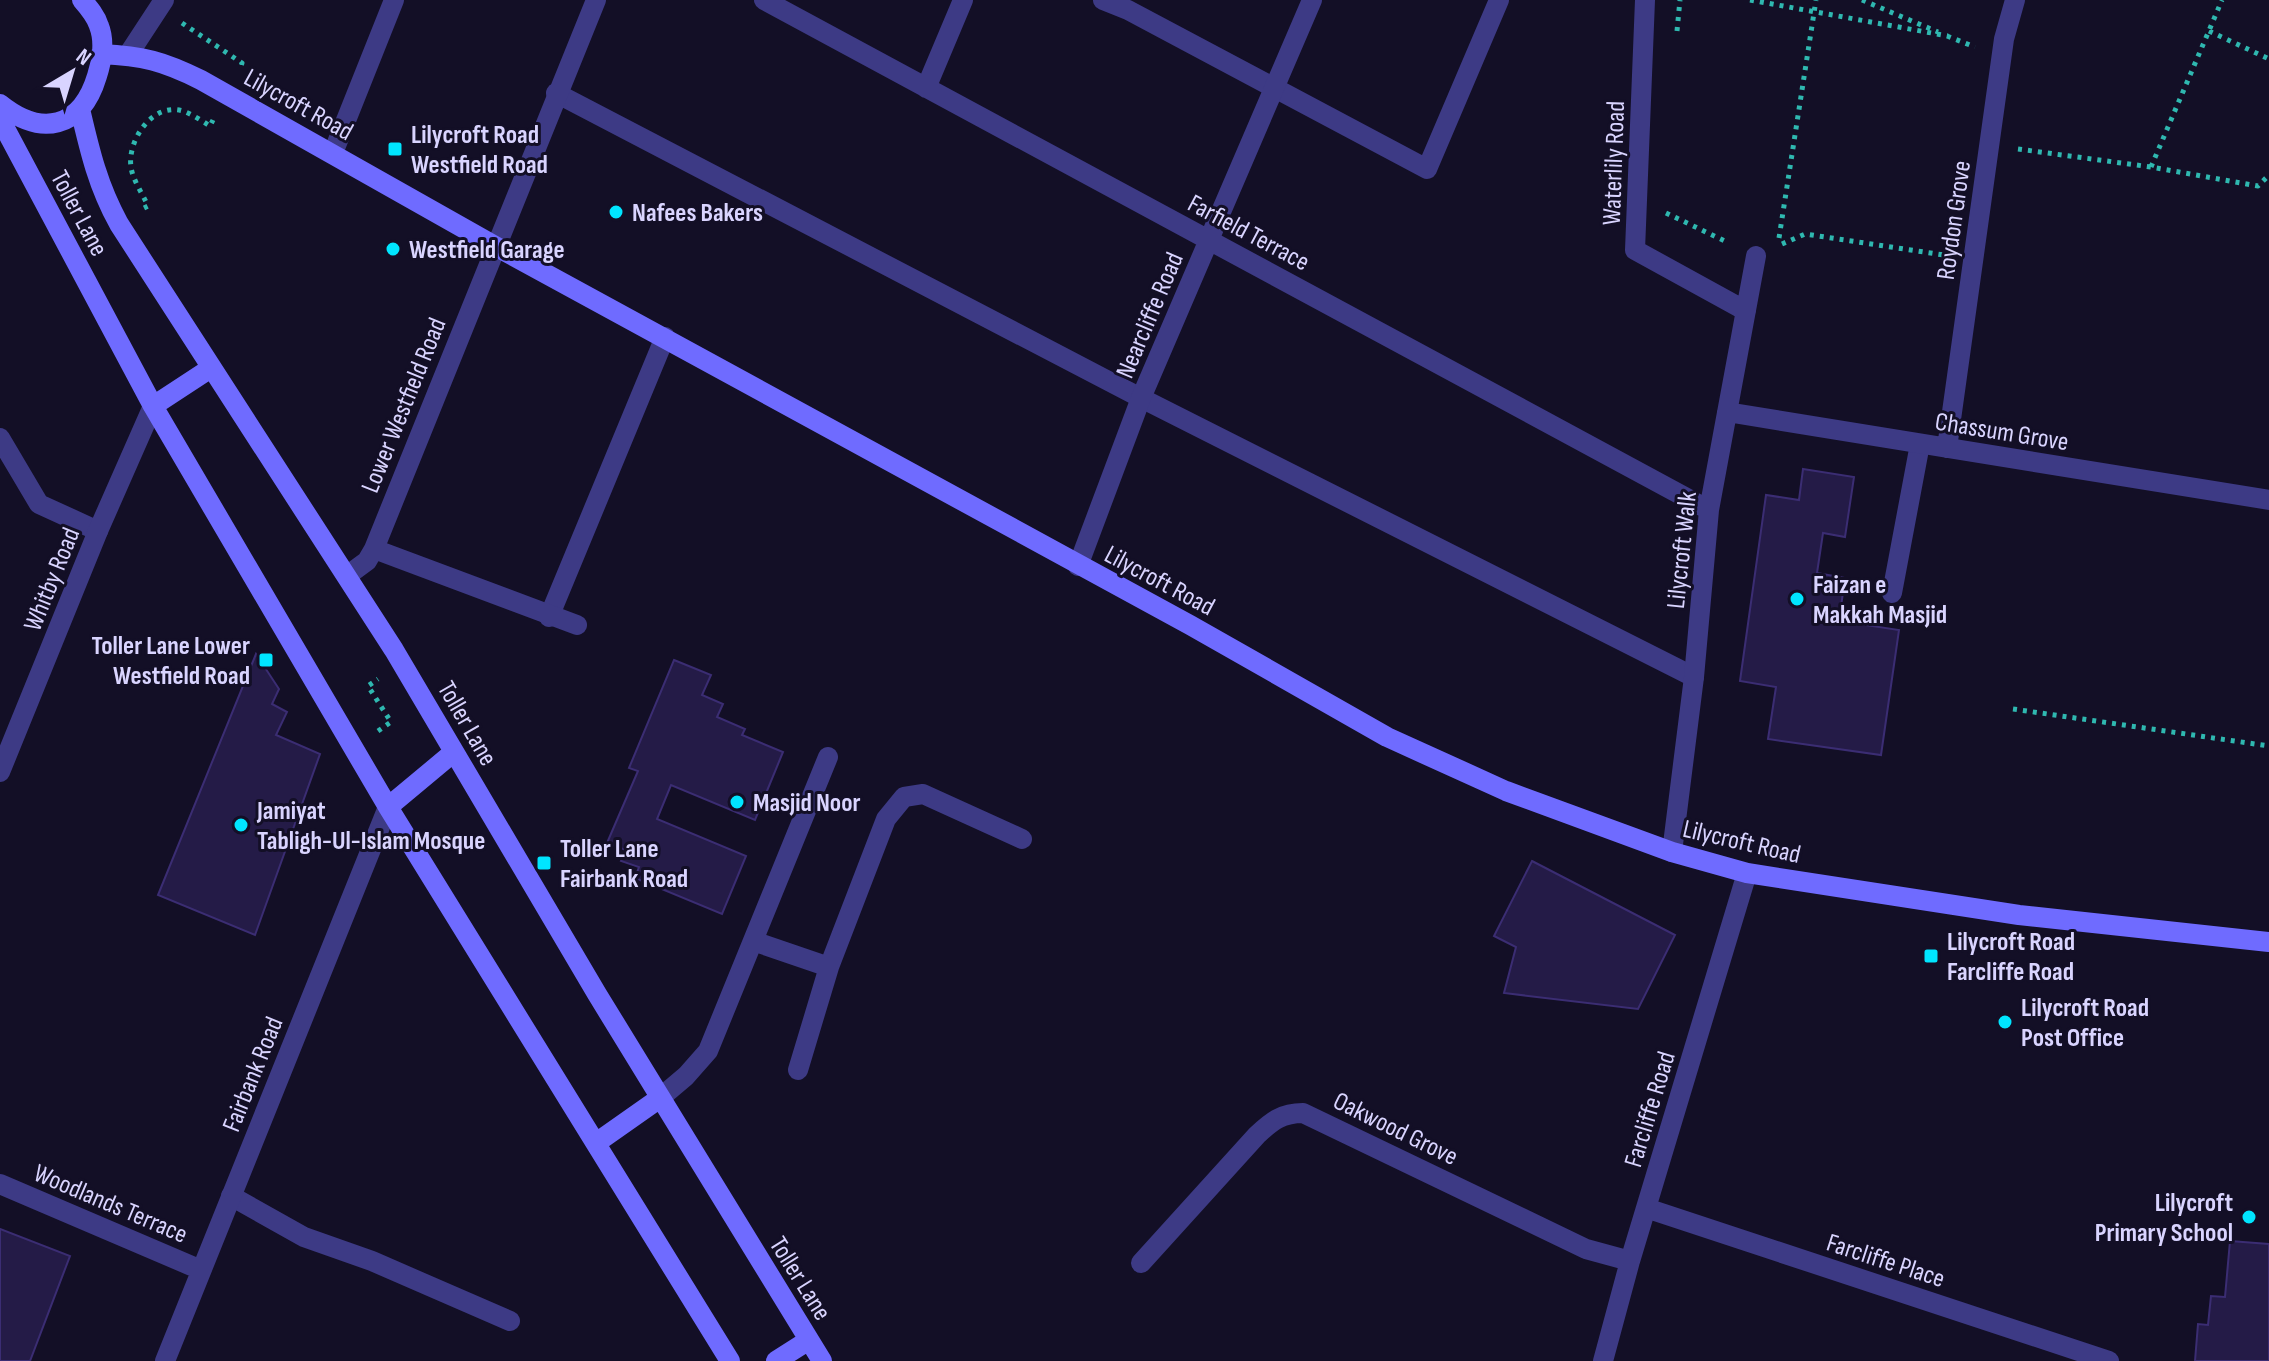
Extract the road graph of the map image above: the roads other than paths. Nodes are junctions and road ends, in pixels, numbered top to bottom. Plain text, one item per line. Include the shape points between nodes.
1 (82, 0) edge
2 (394, 0) edge
3 (596, 0) edge
4 (764, 0) edge
5 (963, 0) edge
6 (1103, 0) edge
7 (1312, 0) edge
8 (1499, 0) edge
9 (1645, 0) edge
10 (2015, 0) edge
11 (161, 4) edge
12 (1130, 5) edge
13 (101, 54) junction
14 (128, 55) junction
15 (926, 88) junction
16 (1274, 88) junction
17 (556, 93) junction
18 (0, 104) edge
19 (80, 109) junction
20 (0, 119) edge
21 (333, 153) junction
22 (1210, 240) junction
23 (495, 246) junction
24 (1756, 256) road end
25 (1746, 311) junction
26 (665, 337) junction
27 (211, 368) junction
28 (1141, 398) junction
29 (153, 406) junction
30 (1727, 412) junction
31 (0, 438) edge
32 (1920, 444) junction
33 (1947, 448) junction
34 (2269, 500) edge
35 (1709, 510) junction
36 (98, 531) junction
37 (374, 549) junction
38 (1078, 566) junction
39 (348, 575) junction
40 (1892, 593) dead end
41 (549, 617) junction
42 (577, 625) dead end
43 (1694, 677) junction
44 (454, 752) junction
45 (828, 757) dead end
46 (0, 772) edge
47 (388, 807) junction
48 (1022, 839) dead end
49 (1672, 852) junction
50 (1747, 873) junction
51 (753, 941) junction
52 (2269, 942) edge
53 (829, 967) junction
54 (798, 1070) dead end
55 (660, 1098) junction
56 (596, 1143) junction
57 (0, 1184) edge
58 (231, 1196) junction
59 (1646, 1208) junction
60 (1630, 1261) junction
61 (1141, 1263) dead end
62 (201, 1270) junction
63 (510, 1321) dead end
64 (809, 1340) junction
65 (165, 1361) edge
66 (730, 1361) edge
67 (776, 1361) edge
68 (822, 1361) edge
69 (1603, 1361) edge
70 (2109, 1361) edge

1 - 13 main road via 99,25
2 - 21 street
3 - 17 street, Lower Westfield Road
4 - 15 street, Farfield Terrace
5 - 15 street
6 - 12 street
7 - 16 street, Nearcliffe Road
8 - 16 street via 1427,169
9 - 25 street, Waterlily Road via 1635,250
10 - 33 street, Roydon Grove via 2004,39
11 - 14 street
12 - 16 street
13 - 14 main road, Lilycroft Road
13 - 19 main road via 94,85
14 - 21 main road, Lilycroft Road via 171,65
15 - 22 street, Farfield Terrace
16 - 22 street, Nearcliffe Road
17 - 23 street, Lower Westfield Road
17 - 28 street
18 - 19 main road via 31,123 46,125
19 - 27 main road, Toller Lane via 105,197
20 - 29 main road, Toller Lane
21 - 23 main road, Lilycroft Road
22 - 28 street, Nearcliffe Road
22 - 35 street, Farfield Terrace
23 - 26 main road, Lilycroft Road
23 - 37 street, Lower Westfield Road
24 - 25 street, Lilycroft Walk
25 - 30 street, Lilycroft Walk
26 - 38 main road, Lilycroft Road
26 - 41 street
27 - 29 main road
27 - 39 main road, Toller Lane
28 - 38 street, Nearcliffe Road
28 - 43 street
29 - 36 street, Whitby Road
29 - 47 main road, Toller Lane
30 - 32 street, Chassum Grove
30 - 35 street, Lilycroft Walk
31 - 36 street via 39,504
32 - 33 street, Chassum Grove
32 - 40 street
33 - 34 street, Chassum Grove
35 - 43 street, Lilycroft Walk
36 - 46 street, Whitby Road
37 - 39 street, Lower Westfield Road
37 - 41 street
38 - 49 main road, Lilycroft Road via 1387,737 1506,791
39 - 44 main road, Toller Lane
41 - 42 street
43 - 49 street, Lilycroft Walk
44 - 47 main road
44 - 55 main road, Toller Lane
45 - 51 street
47 - 56 main road, Toller Lane
47 - 58 street, Fairbank Road
48 - 53 street via 923,794 904,797 886,819
49 - 50 main road, Lilycroft Road
50 - 52 main road, Lilycroft Road via 2019,915
50 - 59 street, Farcliffe Road
51 - 53 street
51 - 55 street via 708,1051
53 - 54 street
55 - 56 main road
55 - 64 main road, Toller Lane
56 - 66 main road, Toller Lane
57 - 62 street, Woodlands Terrace
58 - 62 street, Fairbank Road
58 - 63 street via 304,1237
59 - 60 street, Farcliffe Road
59 - 70 street, Farcliffe Place
60 - 61 street, Oakwood Grove via 1586,1249 1324,1121 1288,1113 1257,1135
60 - 69 street, Farcliffe Road
62 - 65 street, Fairbank Road
64 - 67 main road
64 - 68 main road, Toller Lane

